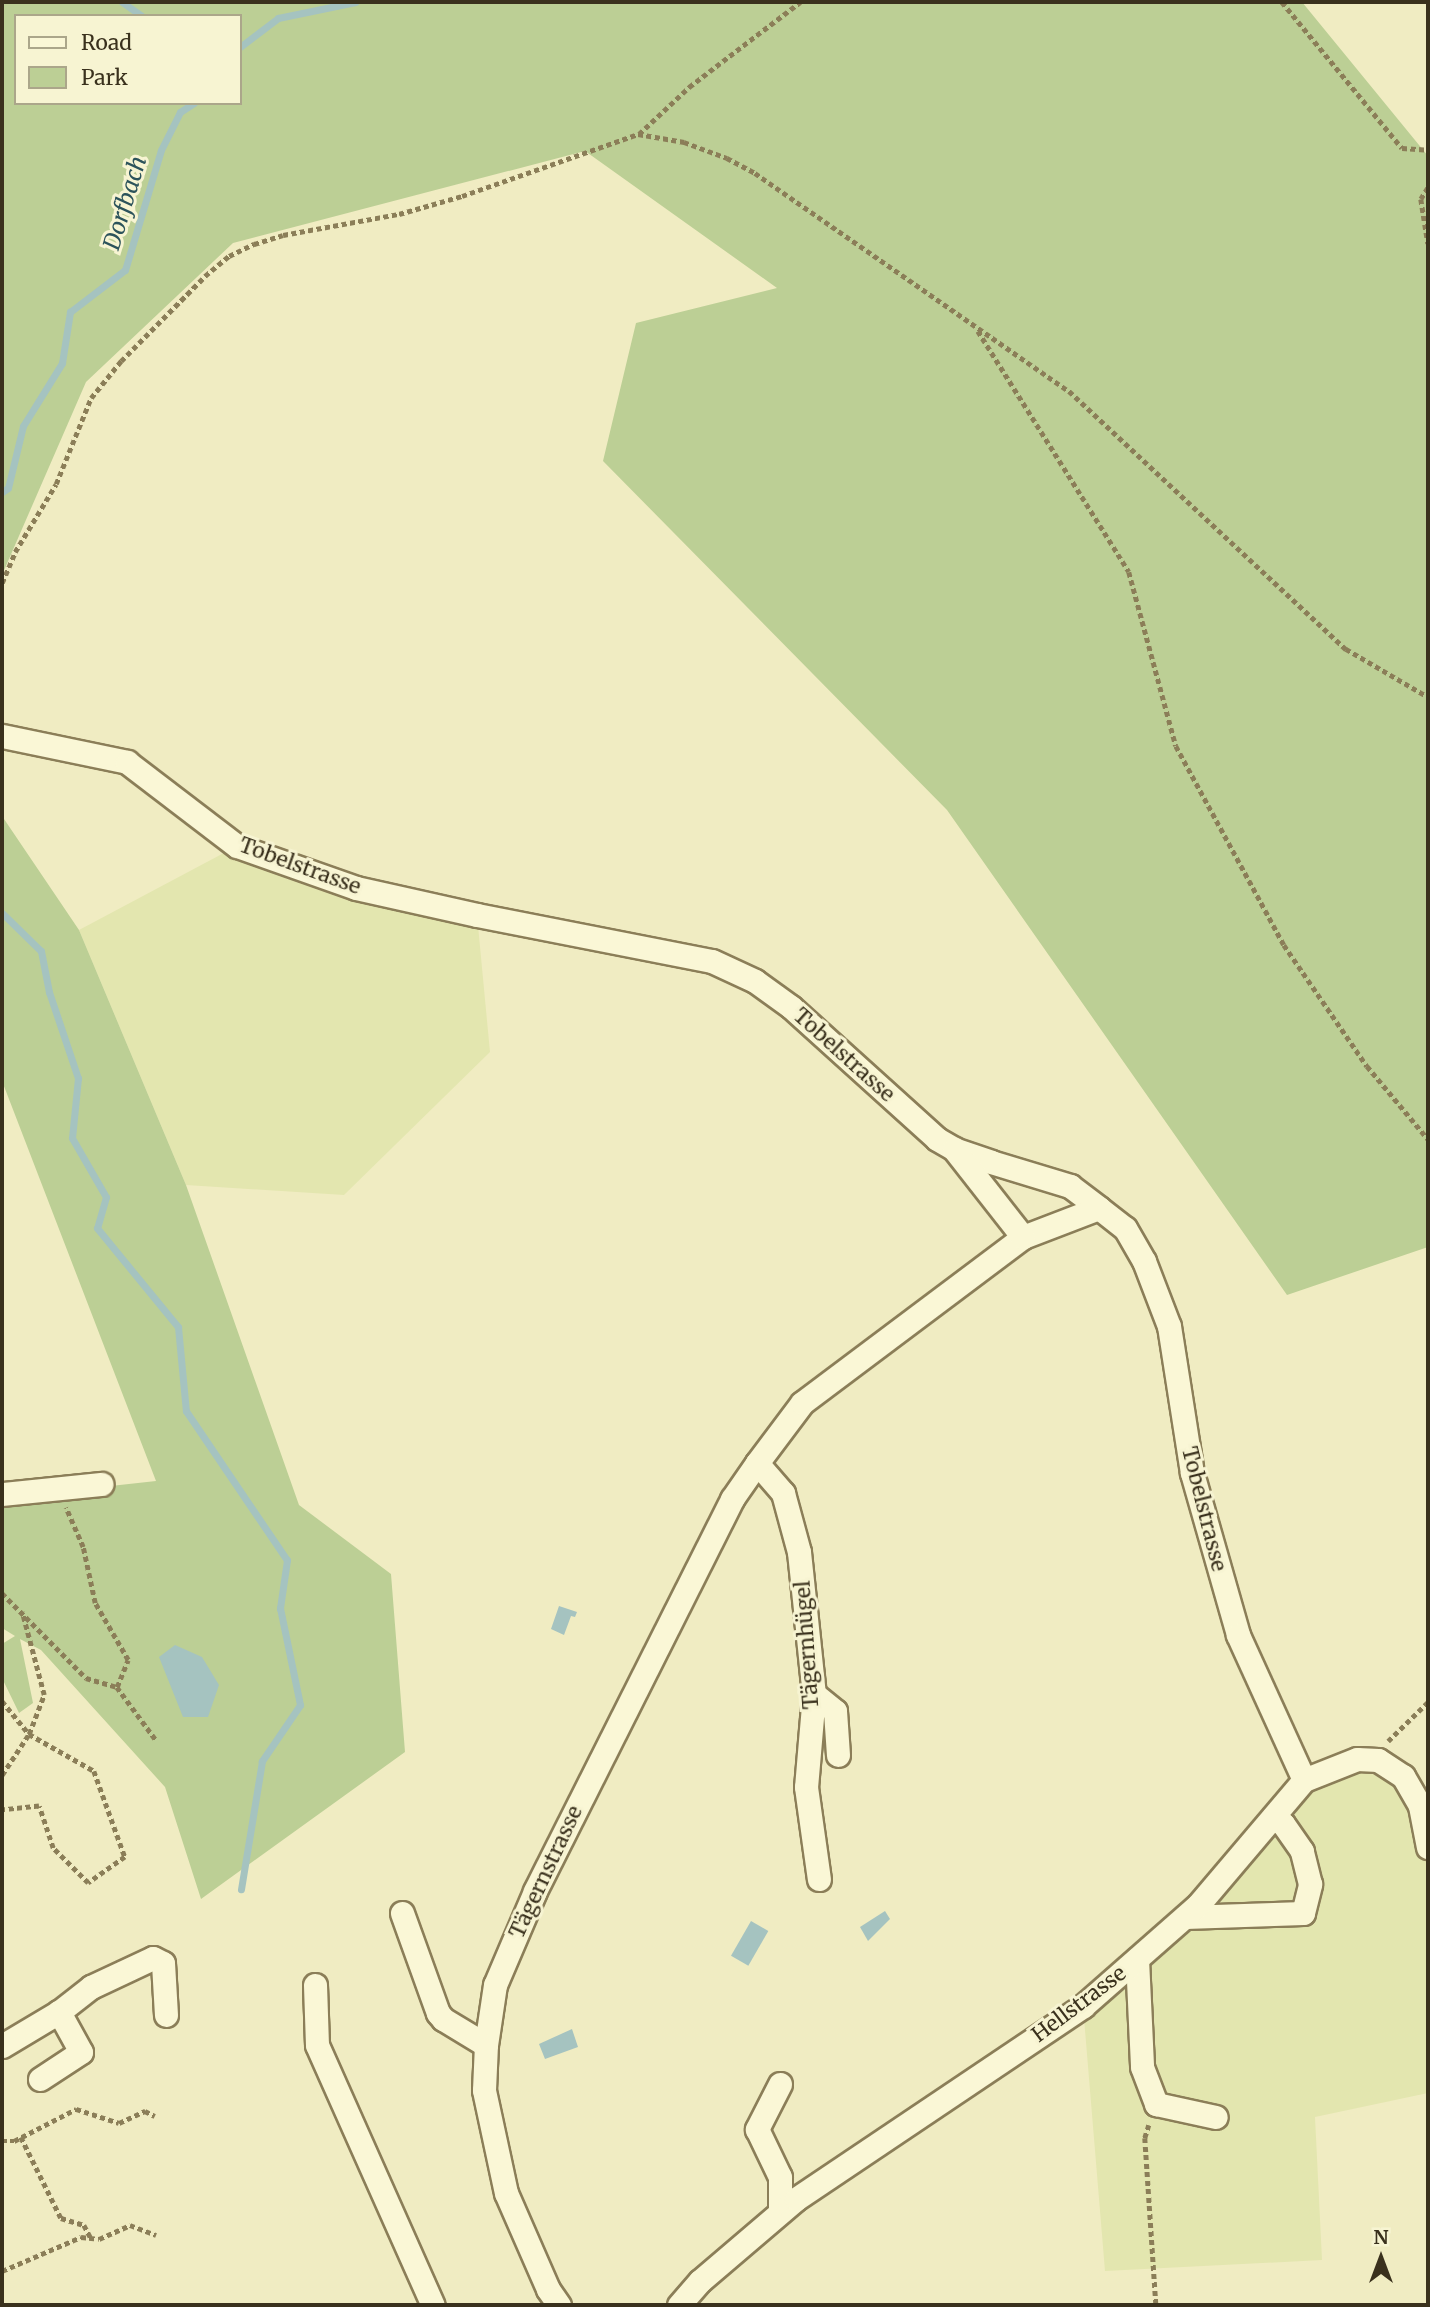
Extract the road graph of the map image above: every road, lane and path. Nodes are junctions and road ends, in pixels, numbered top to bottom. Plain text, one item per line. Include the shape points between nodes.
1 (800, 2) edge
2 (1282, 2) edge
3 (638, 134) junction
4 (1428, 150) edge
5 (1428, 188) edge
6 (1428, 243) edge
7 (977, 328) junction
8 (2, 583) edge
9 (1428, 697) edge
10 (2, 736) edge
11 (1428, 1139) edge
12 (954, 1149) junction
13 (1099, 1208) junction
14 (1023, 1237) junction
15 (757, 1463) junction
16 (101, 1483) dead end
17 (57, 1488) junction
18 (2, 1494) edge
19 (2, 1593) edge
20 (22, 1611) junction
21 (117, 1687) junction
22 (814, 1694) junction
23 (2, 1701) edge
24 (1428, 1702) edge
25 (29, 1734) junction
26 (156, 1740) dead end
27 (838, 1755) dead end
28 (1378, 1760) junction
29 (2, 1775) edge
30 (1304, 1780) junction
31 (2, 1810) edge
32 (1273, 1817) junction
33 (1428, 1847) edge
34 (820, 1878) dead end
35 (402, 1913) dead end
36 (1185, 1917) junction
37 (1137, 1959) junction
38 (316, 1985) dead end
39 (59, 2012) junction
40 (166, 2015) dead end
41 (485, 2045) junction
42 (2, 2046) edge
43 (40, 2079) dead end
44 (780, 2084) dead end
45 (1156, 2104) junction
46 (155, 2116) dead end
47 (1216, 2117) dead end
48 (21, 2137) junction
49 (2, 2141) edge
50 (780, 2212) junction
51 (156, 2235) dead end
52 (92, 2239) junction
53 (2, 2271) edge
54 (433, 2305) edge
55 (559, 2305) edge
56 (679, 2305) edge
57 (1156, 2305) edge

1 - 3 path via 689,87
2 - 4 path via 1402,148
3 - 7 path via 684,142 755,173
3 - 8 path via 462,196 399,214 283,236 229,256 121,361 91,398 56,484
5 - 6 path via 1421,199
7 - 9 path via 1069,391 1114,430 1346,649
7 - 11 path via 1129,572 1176,746 1284,945 1367,1066
10 - 12 street, Tobelstrasse via 127,762 237,846 356,888 712,961 755,981 791,1007 937,1139
12 - 13 street, Tobelstrasse via 1070,1186
12 - 14 street
13 - 14 street, Tägernstrasse
13 - 30 street, Tobelstrasse via 1125,1228 1144,1261 1169,1326 1192,1473 1238,1635
14 - 15 street, Tägernstrasse via 802,1403
15 - 22 street, Tägernhügel via 783,1493 799,1552
15 - 41 street, Tägernstrasse via 732,1499 535,1891 495,1984
16 - 17 street
17 - 18 street
17 - 21 path via 83,1547 95,1603 128,1660
19 - 20 path
20 - 21 path via 86,1678
20 - 25 path via 44,1695
21 - 26 path
22 - 27 street via 835,1711
22 - 34 street, Tägernhügel via 806,1787
23 - 25 path
24 - 28 path via 1390,1737
25 - 29 path
25 - 31 path via 94,1771 125,1857 88,1883 53,1848 39,1806
28 - 30 street, Hellstrasse via 1357,1759
28 - 33 street via 1403,1776 1420,1806
30 - 32 street, Hellstrasse
32 - 36 street, Hellstrasse
32 - 36 street via 1301,1852 1310,1884 1303,1913
35 - 41 street via 438,2013
36 - 37 street, Hellstrasse
37 - 45 street via 1142,2067
37 - 50 street, Hellstrasse via 1083,2006 912,2118
38 - 54 street via 317,2045
39 - 40 street via 91,1987 153,1958 163,1962
39 - 42 street
39 - 43 street via 81,2052
41 - 55 street, Tägernstrasse via 484,2090 506,2193
44 - 50 street via 757,2129 780,2177
45 - 47 street
45 - 57 path via 1145,2138
46 - 48 path via 145,2111 119,2123 76,2109
48 - 49 path
48 - 52 path via 61,2218 84,2225
50 - 56 street, Hellstrasse
51 - 52 path via 130,2225
52 - 53 path via 81,2237

